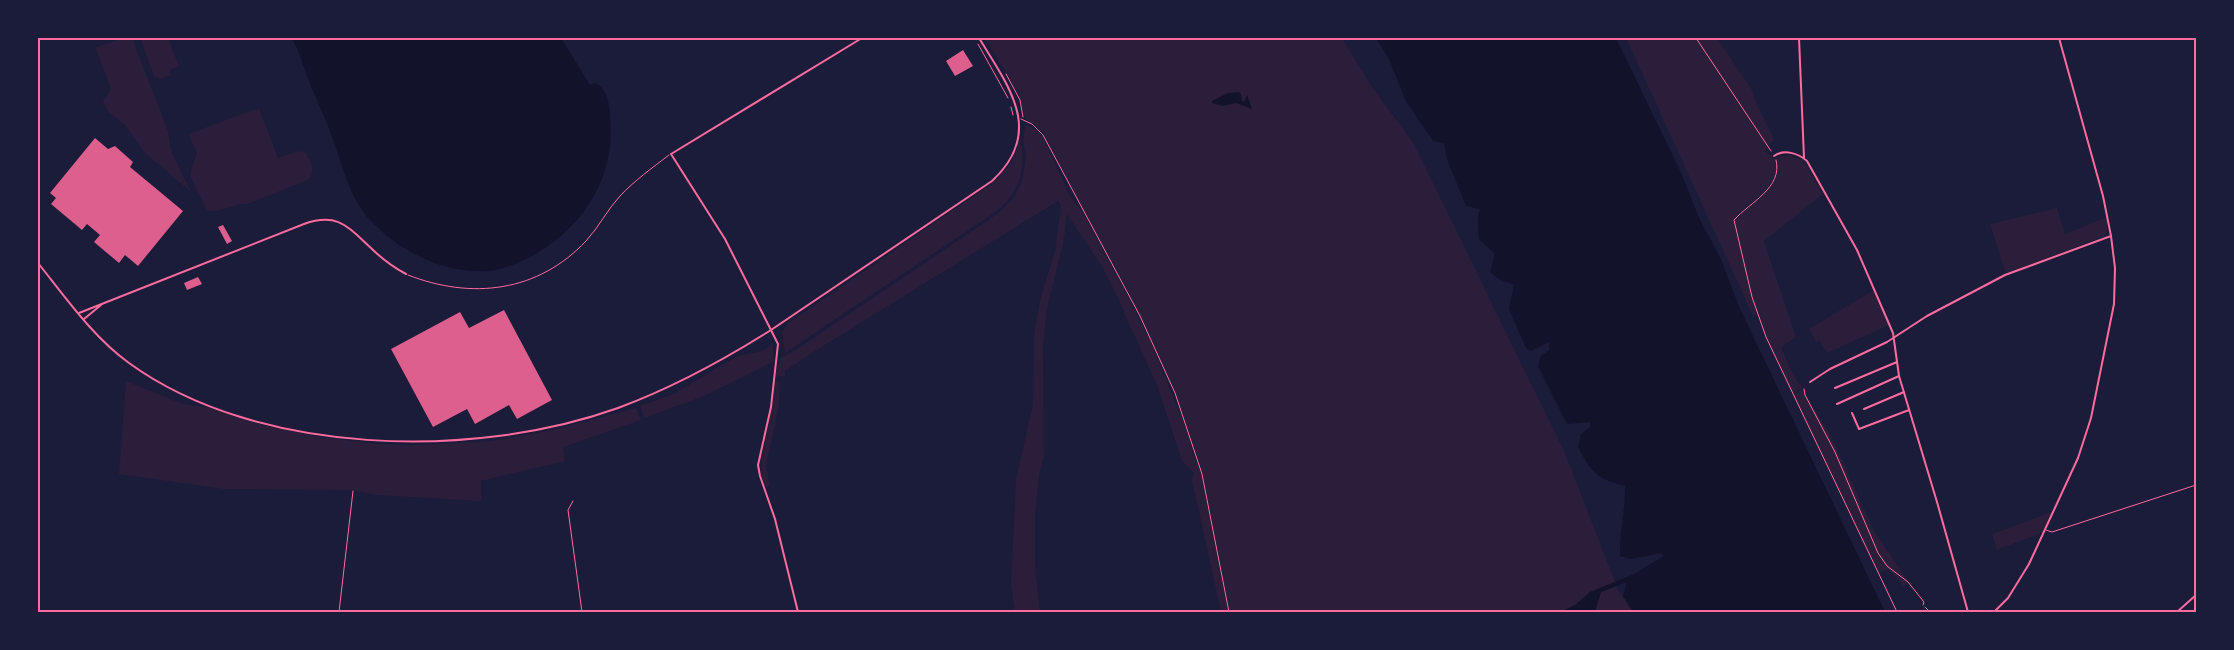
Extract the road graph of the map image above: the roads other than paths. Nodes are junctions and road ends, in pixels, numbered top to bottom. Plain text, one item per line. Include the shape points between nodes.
1 (862, 38) edge
2 (979, 38) edge
3 (1799, 38) edge
4 (2059, 38) edge
5 (671, 154) junction
6 (1774, 156) road end
7 (1804, 158) junction
8 (2111, 236) junction
9 (38, 263) edge
10 (406, 274) joint
11 (105, 302) junction
12 (79, 313) junction
13 (84, 319) junction
14 (771, 330) junction
15 (1894, 337) junction
16 (1896, 362) junction
17 (1899, 376) junction
18 (1810, 382) dead end
19 (1834, 388) dead end
20 (1804, 389) dead end
21 (1904, 392) junction
22 (1838, 404) dead end
23 (1864, 409) dead end
24 (1909, 410) junction
25 (1852, 413) dead end
26 (2196, 484) edge
27 (2046, 531) junction
28 (2196, 595) edge
29 (798, 612) edge
30 (1930, 612) edge
31 (1968, 612) edge
32 (1994, 612) edge
33 (2177, 612) edge

1 - 5 street
2 - 14 street via 1016,101 1020,118 1017,144 1007,164 992,181
3 - 7 street
4 - 8 street
5 - 10 lane via 628,188 575,252 534,277 497,289 469,290
5 - 14 street via 725,239
6 - 7 street via 1786,152
7 - 15 street via 1857,250
8 - 15 street via 2005,275
8 - 27 street via 2115,296 2091,418
9 - 12 street
10 - 11 street via 342,223 324,219
11 - 12 street
11 - 13 street
12 - 13 street
13 - 14 street via 143,373 212,406 320,435 407,442 493,437 548,428 616,408 686,380
14 - 29 street via 778,350 758,465
15 - 16 street
15 - 18 street
16 - 17 street
16 - 19 street
17 - 21 street
17 - 22 street
20 - 30 lane via 1878,553 1890,570 1908,582
21 - 23 street
21 - 24 street
24 - 25 street via 1859,429
24 - 31 street
26 - 27 lane
27 - 32 street via 2020,580
28 - 33 street

